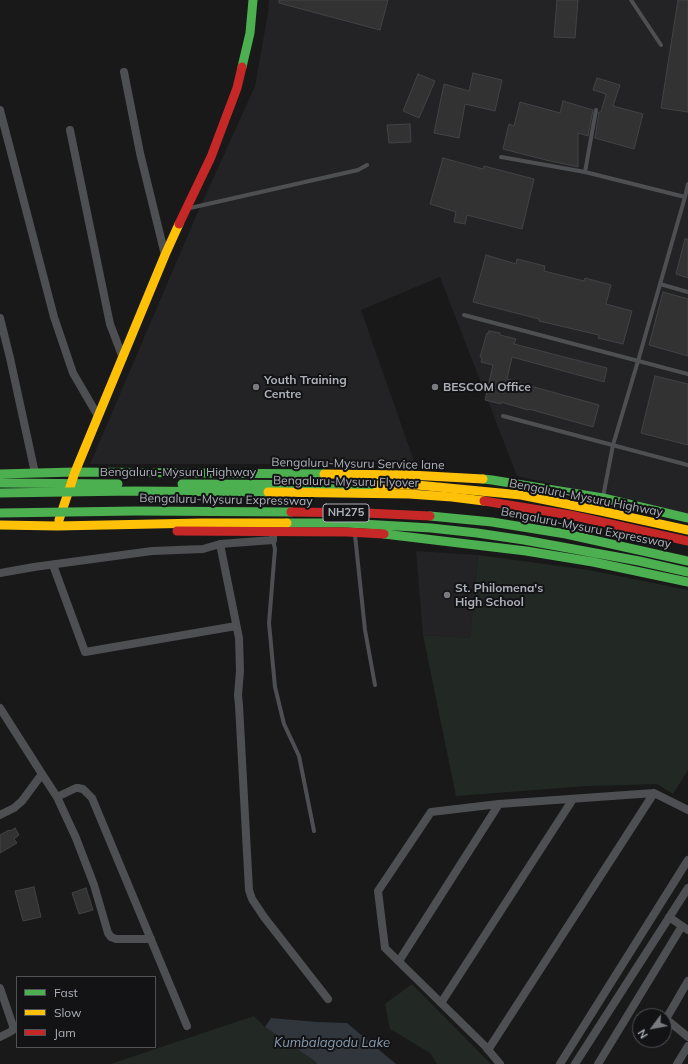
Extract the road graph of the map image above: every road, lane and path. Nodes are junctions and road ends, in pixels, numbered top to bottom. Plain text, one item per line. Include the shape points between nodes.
1 (253, 0) edge
2 (631, 0) edge
3 (661, 45) dead end
4 (124, 72) dead end
5 (0, 110) edge
6 (596, 110) dead end
7 (70, 130) dead end
8 (501, 157) dead end
9 (367, 165) dead end
10 (585, 172) junction
11 (688, 184) edge
12 (685, 197) junction
13 (187, 209) junction
14 (165, 255) junction
15 (660, 284) junction
16 (688, 292) edge
17 (464, 315) dead end
18 (0, 318) edge
19 (124, 358) junction
20 (638, 361) junction
21 (688, 374) edge
22 (98, 416) junction
23 (503, 416) dead end
24 (613, 445) junction
25 (688, 465) edge
26 (75, 472) junction
27 (35, 473) junction
28 (0, 474) edge
29 (0, 484) edge
30 (71, 484) junction
31 (0, 493) edge
32 (603, 498) junction
33 (601, 511) junction
34 (0, 513) edge
35 (688, 518) edge
36 (0, 525) edge
37 (57, 526) junction
38 (688, 530) edge
39 (0, 531) edge
40 (354, 532) junction
41 (273, 536) junction
42 (688, 541) edge
43 (220, 544) junction
44 (593, 557) junction
45 (688, 561) edge
46 (53, 564) junction
47 (688, 572) edge
48 (0, 573) edge
49 (688, 582) edge
50 (236, 626) junction
51 (375, 685) dead end
52 (0, 708) edge
53 (42, 774) junction
54 (654, 793) junction
55 (57, 796) junction
56 (573, 799) junction
57 (499, 804) junction
58 (688, 810) edge
59 (0, 815) edge
60 (314, 831) dead end
61 (688, 860) edge
62 (688, 888) edge
63 (669, 917) junction
64 (685, 928) edge
65 (151, 939) junction
66 (399, 961) junction
67 (688, 981) edge
68 (0, 988) edge
69 (328, 999) dead end
70 (441, 1003) junction
71 (187, 1026) dead end
72 (0, 1037) edge
73 (688, 1037) edge
74 (688, 1046) edge
75 (488, 1050) junction
76 (500, 1064) edge
77 (560, 1064) edge
78 (575, 1064) edge
79 (598, 1064) edge
80 (677, 1064) edge

1 - 13 main road via 250,33 238,88
2 - 3 lane
4 - 14 street via 140,153
5 - 22 street via 54,317 73,374
6 - 10 lane
7 - 19 street via 110,324
8 - 10 lane
9 - 13 lane via 358,170
10 - 12 lane
11 - 12 lane
12 - 15 lane
13 - 14 main road
14 - 19 main road
15 - 16 lane
15 - 20 lane
17 - 20 lane
18 - 27 street
19 - 22 main road
20 - 21 lane
20 - 24 lane
22 - 26 main road
23 - 24 lane
24 - 25 lane
24 - 32 lane
26 - 27 main road, Bengaluru-Mysuru Service lane
26 - 30 main road
26 - 32 main road, Bengaluru-Mysuru Service lane via 410,475 492,480
27 - 28 main road, Bengaluru-Mysuru Service lane
29 - 30 main road, Bengaluru-Mysuru Highway
30 - 33 main road, Bengaluru-Mysuru Highway via 417,485 521,495
30 - 37 main road
31 - 42 main road, Bengaluru-Mysuru Flyover / NH275, bridge via 133,491 409,494 494,502 570,514
32 - 33 main road
32 - 35 main road, Bengaluru-Mysuru Service lane
33 - 38 main road, Bengaluru-Mysuru Highway
33 - 44 main road
34 - 45 main road, Bengaluru-Mysuru Expressway / NH275, bridge via 136,511 408,514 492,522 566,534
36 - 37 main road, Bengaluru-Mysuru Expressway / NH275
37 - 44 main road, Bengaluru-Mysuru Expressway / NH275 via 202,523 385,525 477,533
39 - 41 main road, Bengaluru-Mysuru Expressway / NH275 via 119,530
40 - 41 main road, Bengaluru-Mysuru Expressway / NH275
40 - 44 main road, Bengaluru-Mysuru Expressway / NH275
40 - 51 lane via 365,630
41 - 43 street
41 - 60 lane via 275,550 269,623 273,678 284,724 299,756
43 - 46 street via 203,549 152,552
43 - 50 street
44 - 47 main road, Bengaluru-Mysuru Expressway / NH275
44 - 49 main road, Bengaluru-Mysuru Expressway / NH275
46 - 48 street
46 - 50 street via 85,652
50 - 69 street via 239,638 238,695 249,890 258,909
52 - 53 street
53 - 55 street
53 - 59 street via 22,801
54 - 56 street
54 - 58 street
54 - 75 street
55 - 65 street via 92,878 108,933 116,939
55 - 65 street via 78,788 83,789 92,798
56 - 57 street
56 - 70 street
57 - 66 street
57 - 66 street via 431,812 378,891 385,948
61 - 77 street
62 - 63 street
63 - 64 street
63 - 78 street
64 - 79 street
65 - 71 street
66 - 70 street
67 - 73 street via 666,1019
68 - 72 street via 13,1030
70 - 75 street
74 - 80 street
75 - 76 street

